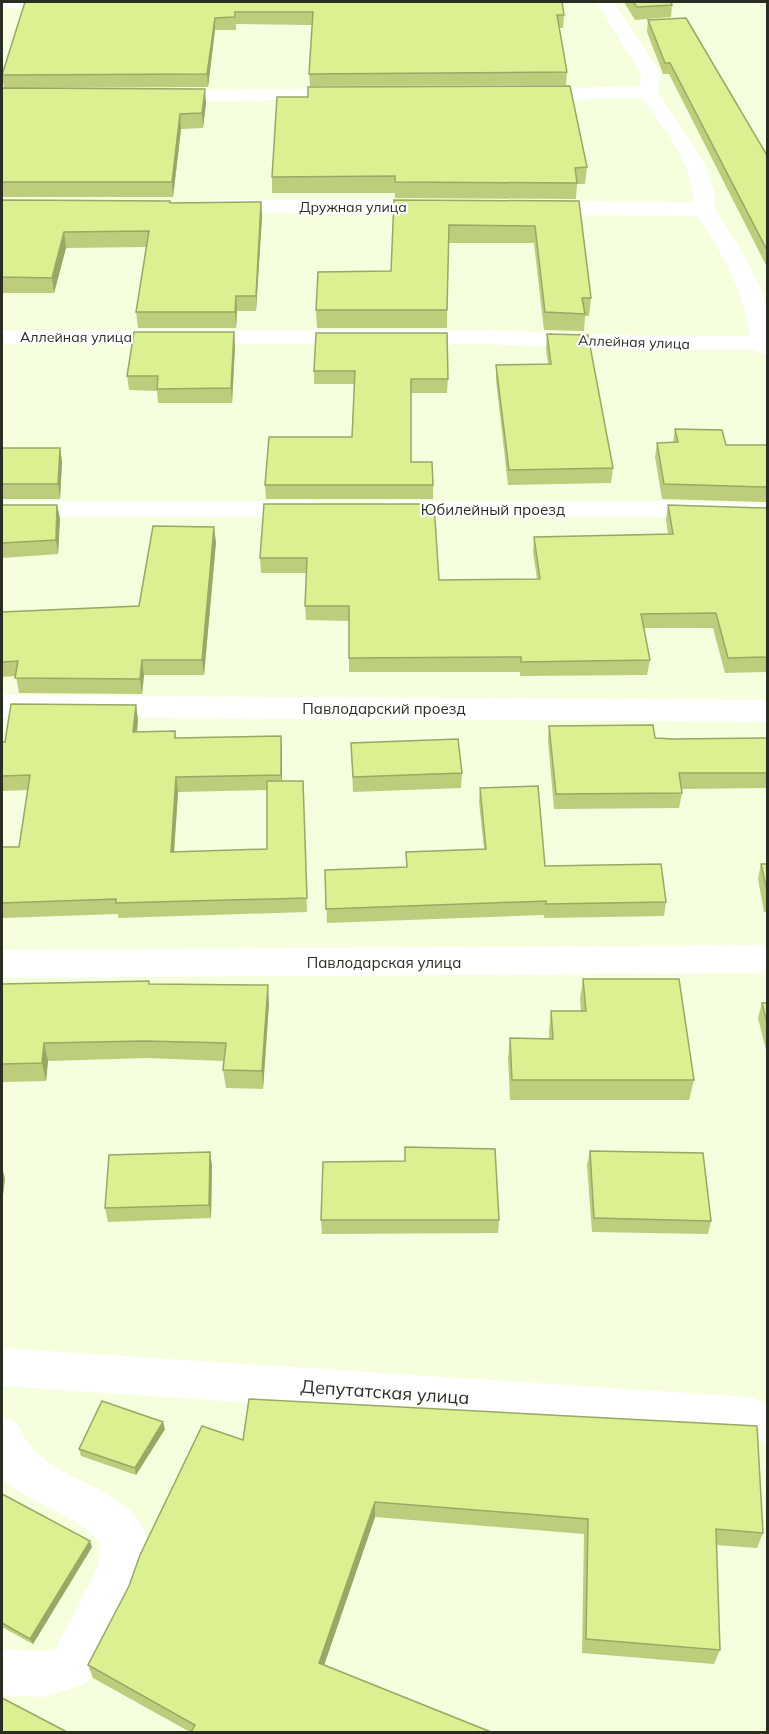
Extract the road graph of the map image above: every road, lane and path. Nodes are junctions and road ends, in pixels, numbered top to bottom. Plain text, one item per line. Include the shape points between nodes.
1 (2, 2) edge
2 (101, 2) edge
3 (605, 2) edge
4 (648, 92) junction
5 (372, 95) edge
6 (502, 95) edge
7 (145, 96) edge
8 (192, 207) edge
9 (465, 208) edge
10 (513, 208) edge
11 (704, 209) junction
12 (2, 337) edge
13 (765, 346) edge
14 (2, 509) edge
15 (335, 509) edge
16 (370, 509) edge
17 (768, 513) edge
18 (2, 706) edge
19 (768, 711) edge
20 (768, 959) edge
21 (2, 964) edge
22 (2, 1367) edge
23 (768, 1423) edge
24 (2, 1436) edge
25 (2, 1672) edge

1 - 2 street
3 - 4 street via 651,74
4 - 6 street
4 - 11 street via 702,178
5 - 7 street
8 - 9 street, Дружная улица
10 - 11 street
11 - 13 street via 735,261 762,325
12 - 13 street, Аллейная улица via 483,337
14 - 15 street
16 - 17 street, Юбилейный проезд
18 - 19 street, Павлодарский проезд
20 - 21 street, Павлодарская улица
22 - 23 street, Депутатская улица via 750,1417
24 - 25 street via 6,1452 25,1474 103,1514 123,1536 120,1571 71,1667 44,1674

